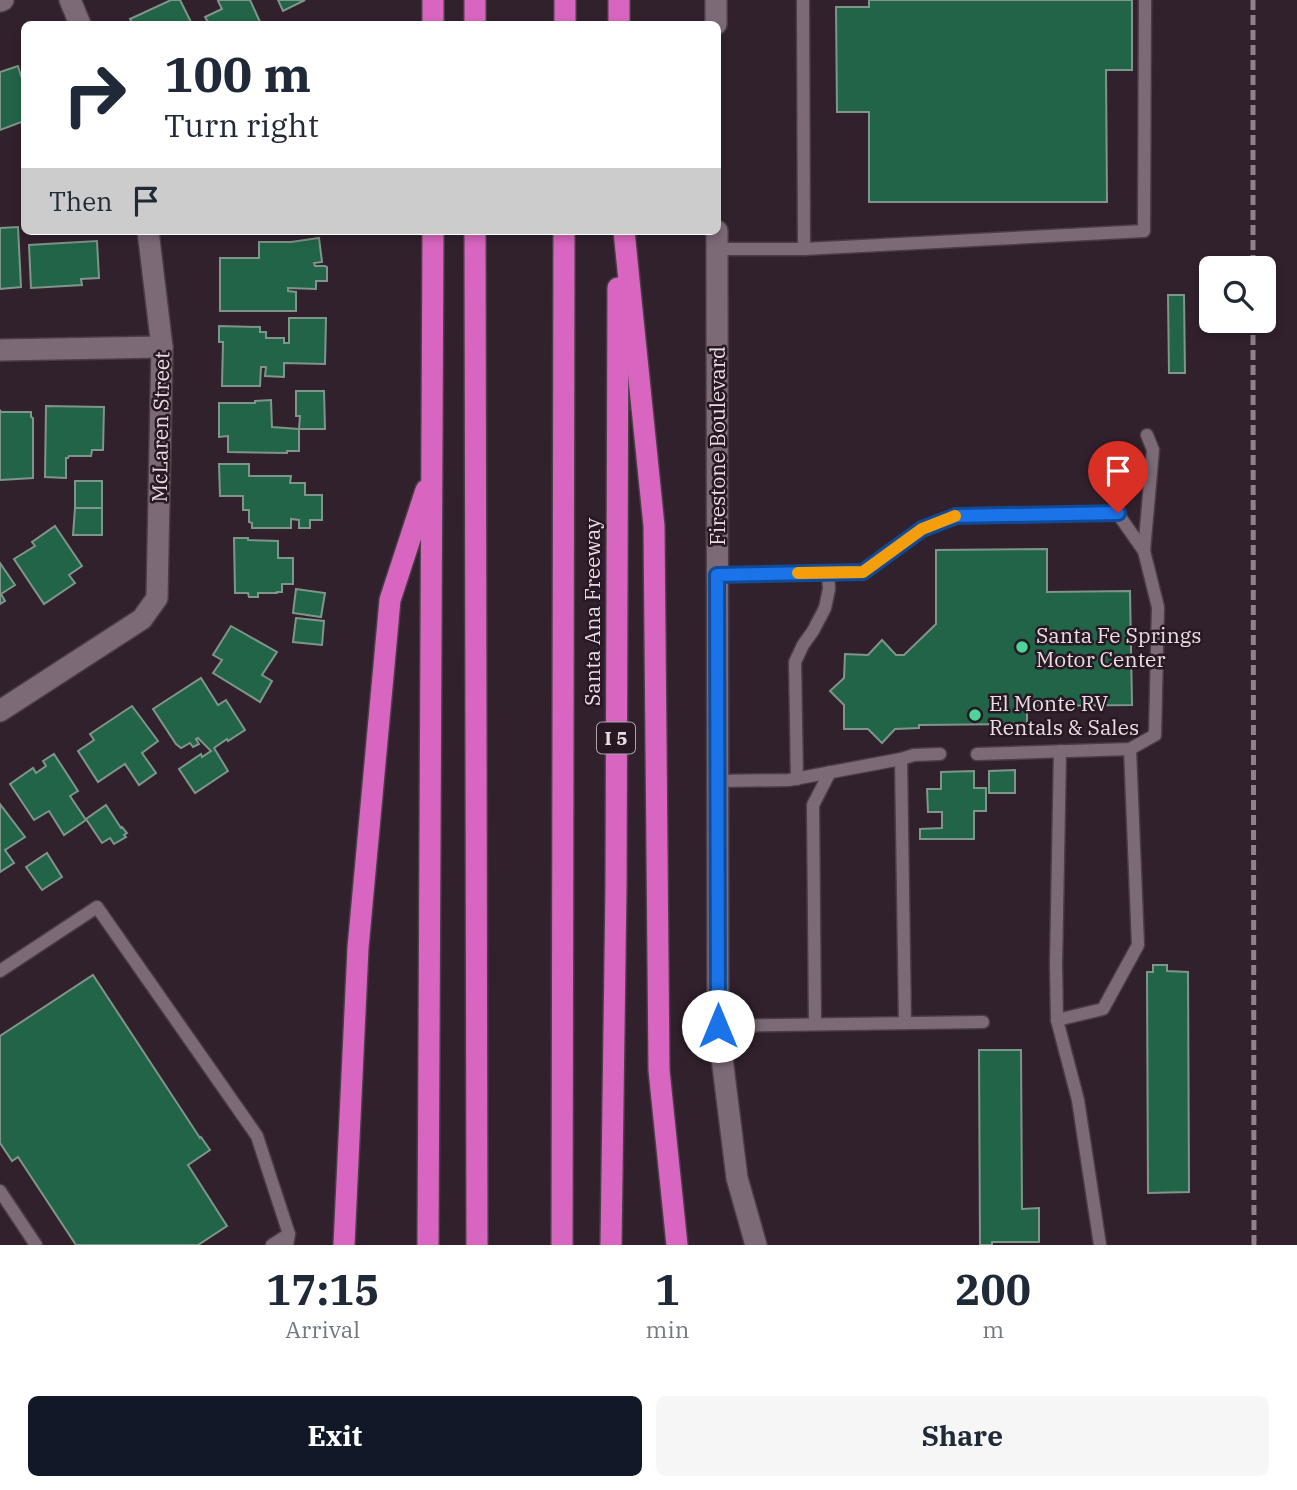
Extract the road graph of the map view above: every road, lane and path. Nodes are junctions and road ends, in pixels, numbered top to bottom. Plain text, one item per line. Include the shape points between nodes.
1 (70, 0) edge
2 (433, 0) edge
3 (475, 0) edge
4 (565, 0) edge
5 (619, 0) edge
6 (716, 0) edge
7 (803, 0) edge
8 (1145, 0) edge
9 (79, 21) edge
10 (433, 21) edge
11 (475, 21) edge
12 (565, 21) edge
13 (619, 21) edge
14 (716, 21) edge
15 (148, 235) edge
16 (433, 235) edge
17 (475, 235) edge
18 (564, 235) edge
19 (618, 235) edge
20 (624, 235) edge
21 (717, 240) edge
22 (804, 248) junction
23 (162, 347) junction
24 (0, 350) edge
25 (1147, 435) dead end
26 (433, 471) junction
27 (1144, 551) junction
28 (828, 573) junction
29 (717, 575) junction
30 (0, 711) edge
31 (1130, 749) junction
32 (1060, 751) junction
33 (940, 754) dead end
34 (977, 754) dead end
35 (901, 759) junction
36 (830, 772) junction
37 (797, 779) junction
38 (717, 781) junction
39 (0, 971) edge
40 (1057, 1020) junction
41 (983, 1021) dead end
42 (905, 1023) junction
43 (814, 1024) junction
44 (718, 1026) junction
45 (0, 1191) edge
46 (288, 1239) edge
47 (36, 1245) edge
48 (272, 1245) edge
49 (344, 1245) edge
50 (428, 1245) edge
51 (477, 1245) edge
52 (562, 1245) edge
53 (611, 1245) edge
54 (677, 1245) edge
55 (756, 1245) edge
56 (1100, 1245) edge

1 - 9 street
2 - 10 highway
3 - 11 highway
4 - 12 highway
5 - 13 highway
6 - 14 street
7 - 22 lane
8 - 22 lane via 1144,231
15 - 23 street, McLaren Street
16 - 26 highway
17 - 51 highway
18 - 52 highway
19 - 53 highway, Santa Ana Freeway / I 5
20 - 54 highway via 654,526 659,1070
21 - 22 lane
21 - 29 street, Firestone Boulevard
23 - 24 street
23 - 30 street, McLaren Street via 157,598 142,619
25 - 27 lane via 1153,450
26 - 49 highway via 390,600 358,948
26 - 50 highway
27 - 28 lane via 1118,513 956,516 922,529 863,572
27 - 31 lane via 1158,607 1155,735
28 - 29 lane
28 - 37 lane via 825,608 795,662
29 - 38 street, Firestone Boulevard
31 - 32 lane
31 - 40 lane via 1138,945 1103,1009
32 - 34 lane
32 - 40 lane
33 - 35 lane
35 - 36 lane
35 - 42 lane
36 - 37 lane
36 - 43 lane via 813,805
37 - 38 lane
38 - 44 street, Firestone Boulevard
39 - 46 lane via 97,907 257,1136
40 - 56 lane via 1078,1100
41 - 42 lane
42 - 43 lane
43 - 44 lane
44 - 55 street, Firestone Boulevard via 737,1178
45 - 47 lane
46 - 48 lane

